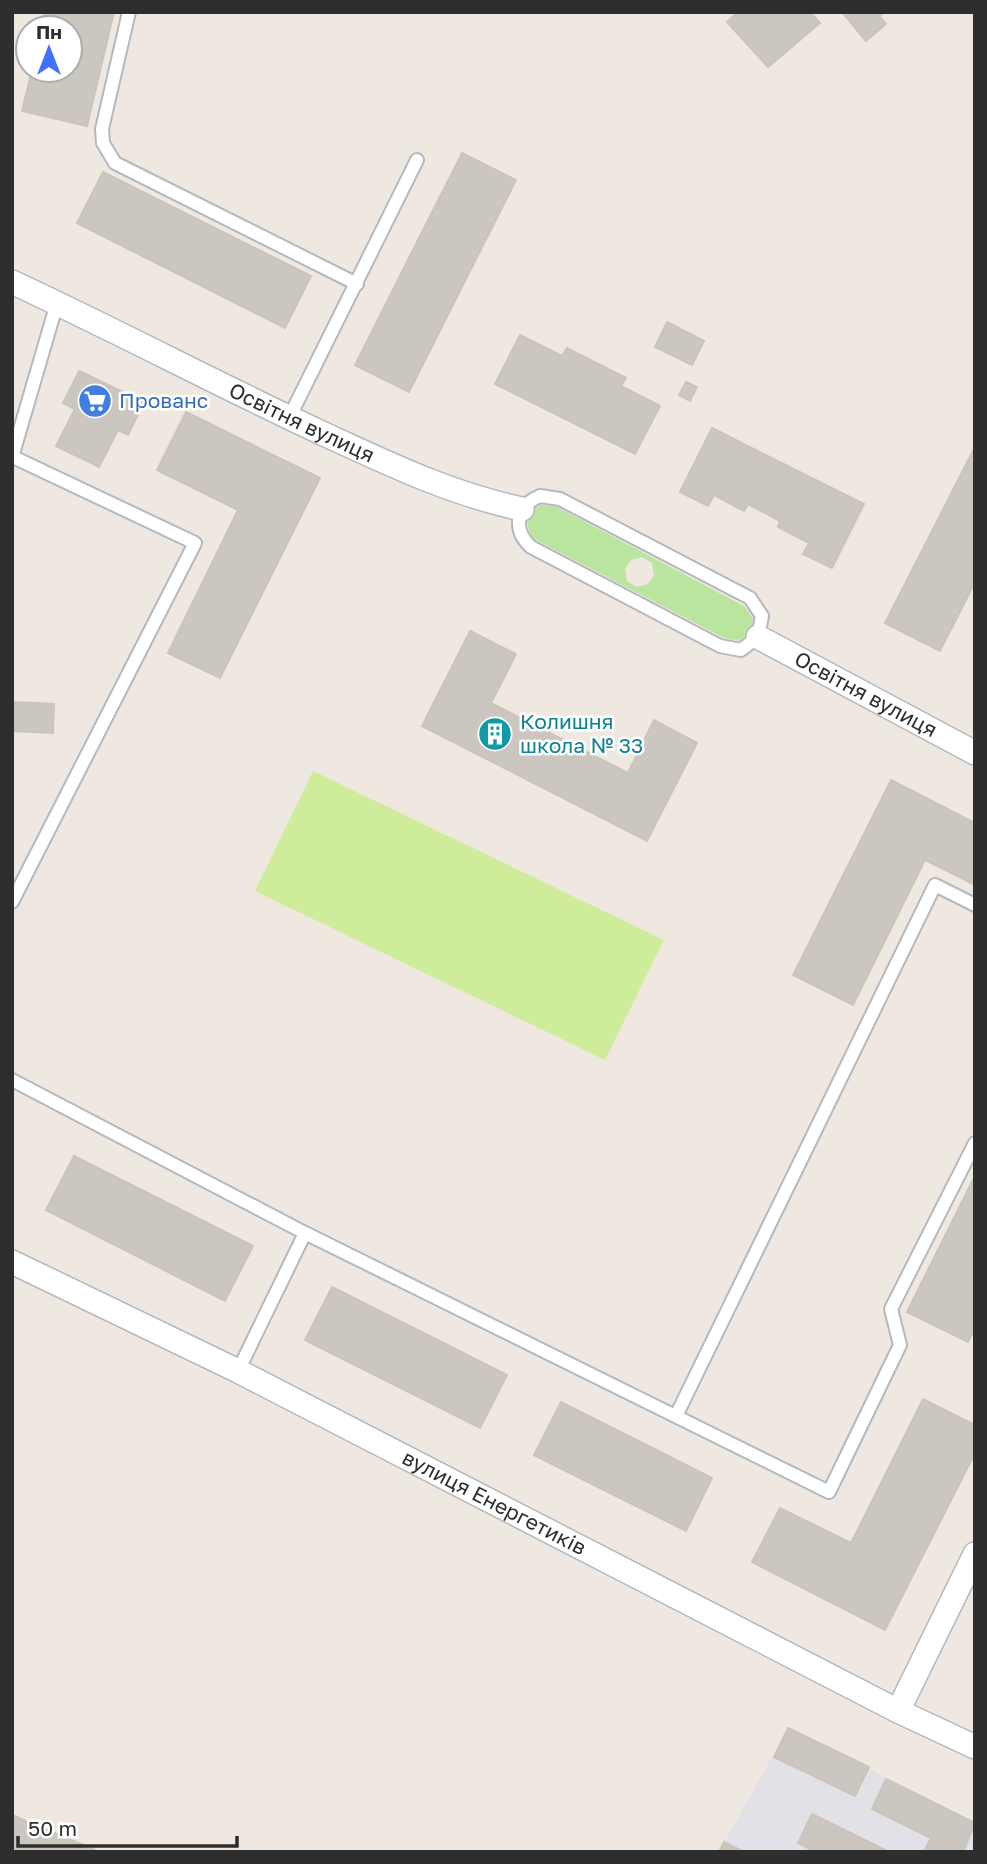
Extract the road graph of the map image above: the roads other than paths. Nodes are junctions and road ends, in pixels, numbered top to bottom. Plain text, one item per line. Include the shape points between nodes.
1 (129, 12) edge
2 (417, 160) dead end
3 (12, 282) edge
4 (356, 284) junction
5 (58, 303) junction
6 (289, 418) junction
7 (13, 457) edge
8 (522, 509) junction
9 (758, 637) junction
10 (975, 753) edge
11 (12, 902) edge
12 (975, 905) edge
13 (12, 1080) edge
14 (975, 1143) edge
15 (305, 1233) junction
16 (12, 1262) edge
17 (238, 1371) junction
18 (676, 1416) junction
19 (975, 1554) edge
20 (898, 1711) junction
21 (975, 1747) edge

1 - 4 lane via 102,129 103,143 115,163
2 - 4 lane
3 - 5 street, Освітня вулиця
4 - 6 lane
5 - 6 street, Освітня вулиця
5 - 7 lane
6 - 8 street, Освітня вулиця via 432,484
7 - 11 lane via 195,543
8 - 9 lane via 519,530 531,547 720,646 741,650
8 - 9 lane via 540,496 560,499 750,598 762,616
9 - 10 street, Освітня вулиця
12 - 18 lane via 935,885
13 - 15 lane
14 - 18 lane via 891,1309 900,1345 829,1492
15 - 17 lane
15 - 18 lane
16 - 17 street, вулиця Енергетиків
17 - 20 street, вулиця Енергетиків
19 - 20 street
20 - 21 street, вулиця Енергетиків

